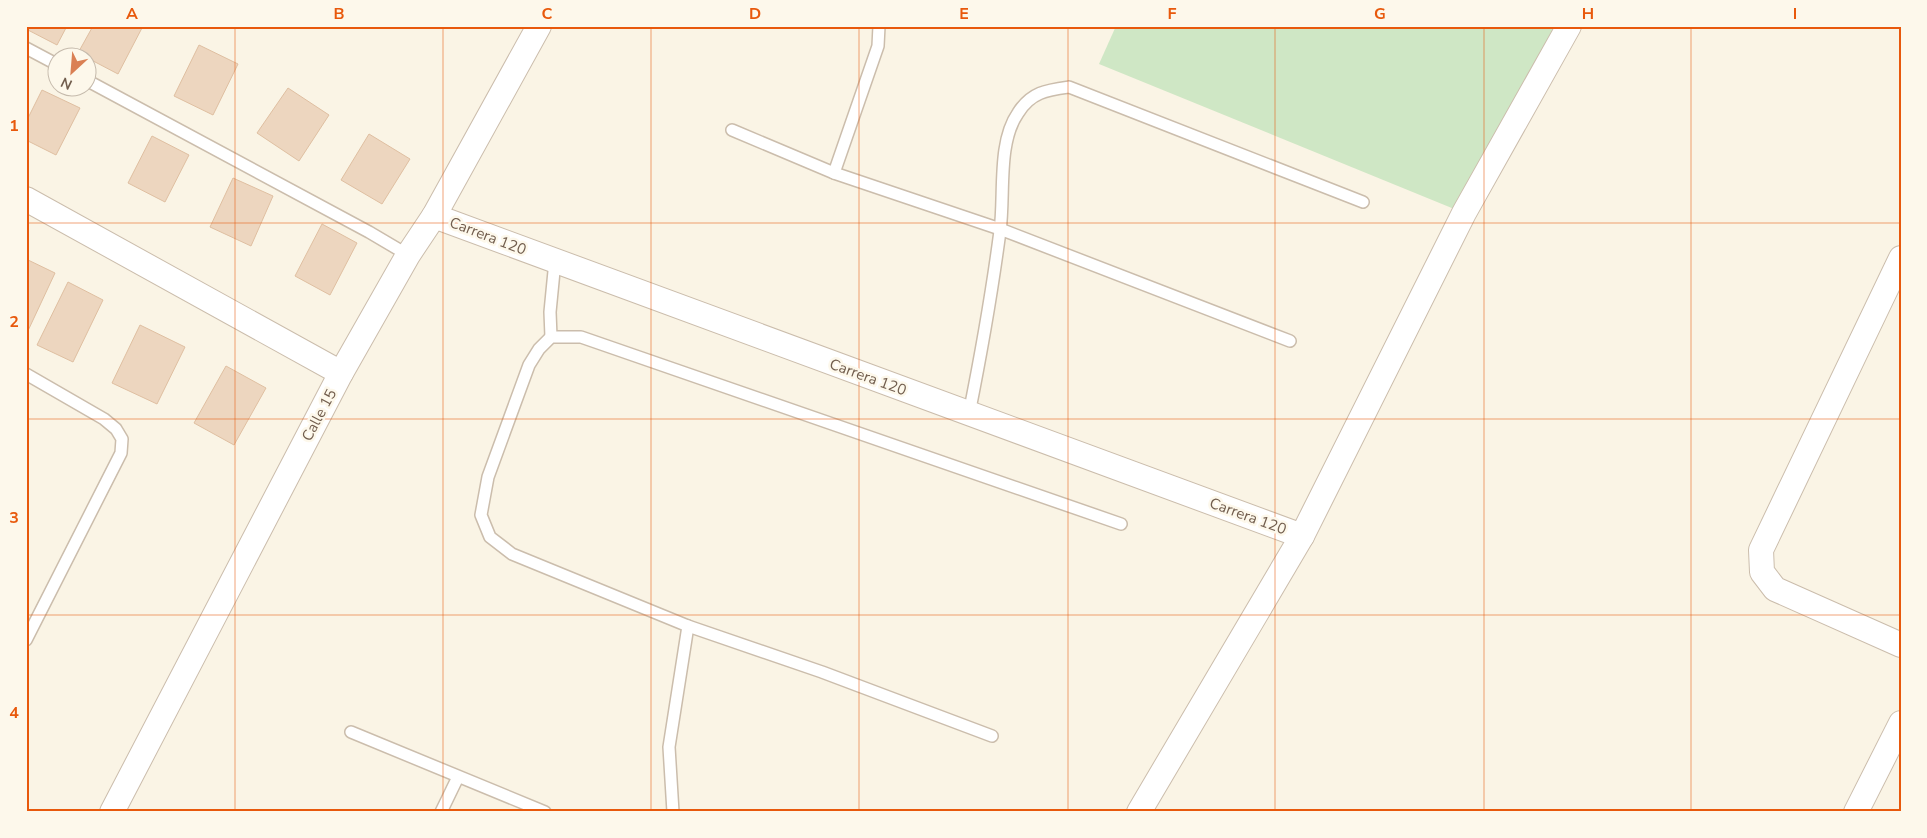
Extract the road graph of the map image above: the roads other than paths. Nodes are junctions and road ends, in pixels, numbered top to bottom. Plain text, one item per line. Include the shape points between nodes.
1 (539, 26) edge
2 (879, 26) edge
3 (1568, 26) edge
4 (26, 48) edge
5 (48, 60) edge
6 (98, 86) edge
7 (732, 130) dead end
8 (834, 173) junction
9 (26, 199) edge
10 (1363, 202) dead end
11 (434, 216) junction
12 (1000, 229) junction
13 (408, 255) junction
14 (1901, 258) edge
15 (555, 262) junction
16 (551, 337) junction
17 (1290, 342) dead end
18 (341, 373) junction
19 (26, 374) edge
20 (969, 414) junction
21 (1121, 524) dead end
22 (1302, 536) junction
23 (688, 626) junction
24 (26, 640) edge
25 (1901, 645) edge
26 (1901, 724) edge
27 (351, 732) dead end
28 (992, 736) dead end
29 (458, 777) junction
30 (112, 812) edge
31 (441, 812) edge
32 (545, 812) edge
33 (672, 812) edge
34 (1139, 812) edge
35 (1856, 812) edge

1 - 11 street, Calle 15
2 - 8 lane via 878,46
3 - 22 street via 1464,213
4 - 5 lane
6 - 13 lane
7 - 8 lane
8 - 12 lane
9 - 18 street
10 - 12 lane via 1069,86 1032,96 1017,113 1006,139
11 - 13 street, Calle 15
11 - 15 street, Carrera 120
12 - 17 lane
12 - 20 lane
13 - 18 street, Calle 15
14 - 25 street via 1761,550 1762,572 1775,589
15 - 16 lane
15 - 20 street, Carrera 120
16 - 21 lane via 581,337
16 - 23 lane via 529,366 488,478 481,515 490,537 512,554
18 - 30 street, Calle 15
19 - 24 lane via 104,419 122,439 121,452
20 - 22 street, Carrera 120
22 - 34 street
23 - 28 lane
23 - 33 lane via 669,747
26 - 35 street
27 - 29 lane
29 - 31 lane
29 - 32 lane

